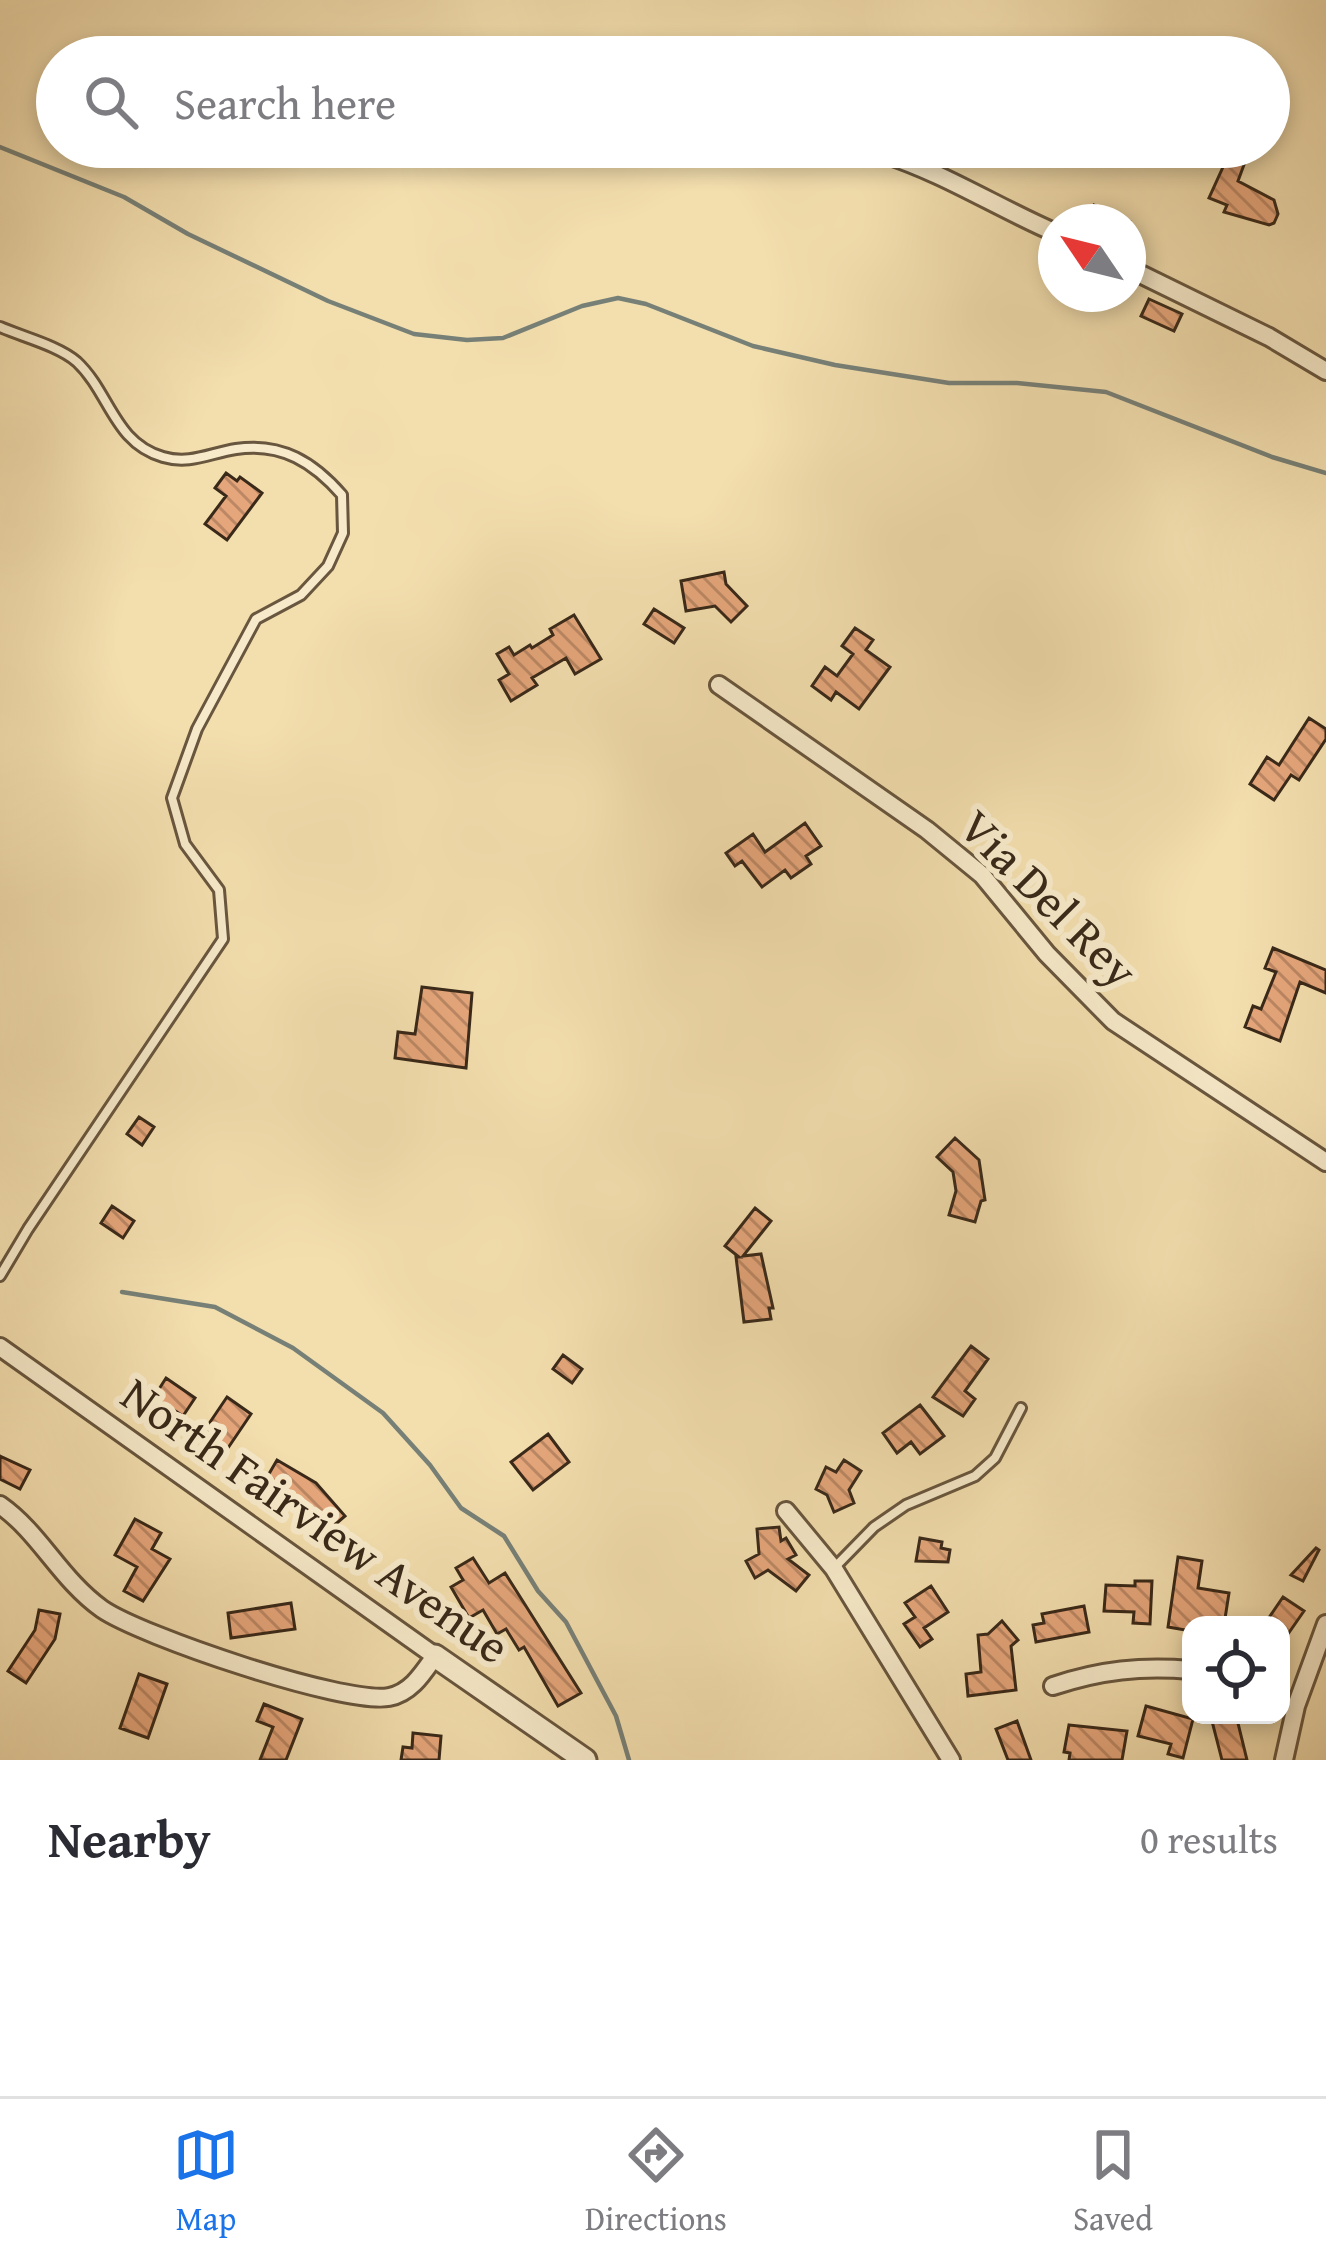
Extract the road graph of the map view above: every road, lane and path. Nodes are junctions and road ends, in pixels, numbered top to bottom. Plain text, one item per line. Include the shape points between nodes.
1 (927, 168) edge
2 (1038, 225) edge
3 (1146, 277) edge
4 (0, 327) edge
5 (1326, 371) edge
6 (719, 686) dead end
7 (1326, 1162) edge
8 (0, 1276) edge
9 (0, 1348) edge
10 (1021, 1408) dead end
11 (0, 1505) edge
12 (786, 1511) dead end
13 (834, 1569) junction
14 (1326, 1624) edge
15 (435, 1656) junction
16 (1182, 1669) edge
17 (1053, 1686) dead end
18 (1290, 1699) edge
19 (1286, 1724) edge
20 (585, 1760) edge
21 (951, 1760) edge
22 (1283, 1760) edge

1 - 2 street
3 - 5 street
4 - 8 lane via 75,361 136,447 194,460 238,448 278,450 318,468 342,495 343,533 328,566 301,595 256,619 196,729 172,798 185,844 219,890 224,939
6 - 7 street, Via Del Rey via 982,875 1113,1021
9 - 15 street, North Fairview Avenue
10 - 13 lane via 975,1476 905,1505
11 - 15 street via 105,1611 190,1649 379,1698 405,1691
12 - 13 street
13 - 21 street
14 - 18 street
15 - 20 street, North Fairview Avenue
16 - 17 street via 1098,1671
19 - 22 street

